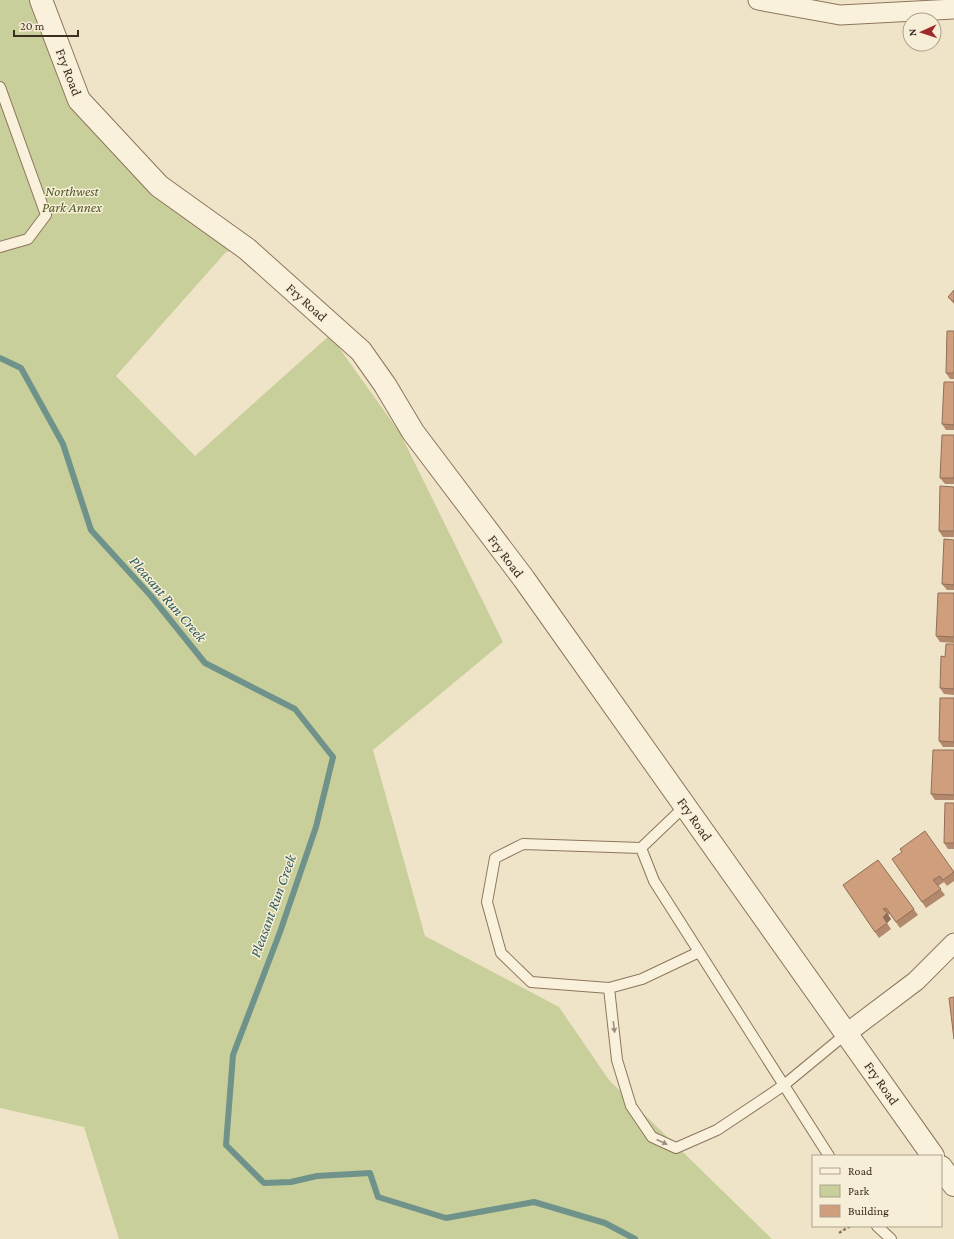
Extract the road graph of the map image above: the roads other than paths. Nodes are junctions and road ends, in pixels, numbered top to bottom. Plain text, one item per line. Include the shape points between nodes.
1 (41, 0) edge
2 (758, 0) edge
3 (954, 9) edge
4 (0, 87) edge
5 (2, 99) edge
6 (0, 247) edge
7 (685, 806) junction
8 (641, 848) junction
9 (954, 944) edge
10 (699, 952) junction
11 (609, 988) junction
12 (847, 1033) junction
13 (784, 1085) junction
14 (829, 1155) edge
15 (933, 1155) edge
16 (942, 1168) edge
17 (954, 1185) edge
18 (878, 1227) edge
19 (891, 1239) edge

1 - 7 street, Fry Road via 78,100 159,186 247,249 361,351 413,432 528,586
2 - 3 street via 840,15
4 - 5 lane
5 - 6 lane via 46,215 28,239
7 - 8 lane
7 - 12 street, Fry Road
8 - 10 lane via 654,881
8 - 11 lane via 523,844 495,858 487,902 502,954 531,982
9 - 12 street via 916,981
10 - 11 lane via 642,979
10 - 13 lane
11 -> 13 lane via 617,1060 631,1106 652,1137 676,1148 717,1130
12 - 13 lane
12 - 15 street, Fry Road
13 - 14 lane
16 - 17 street
18 - 19 lane

